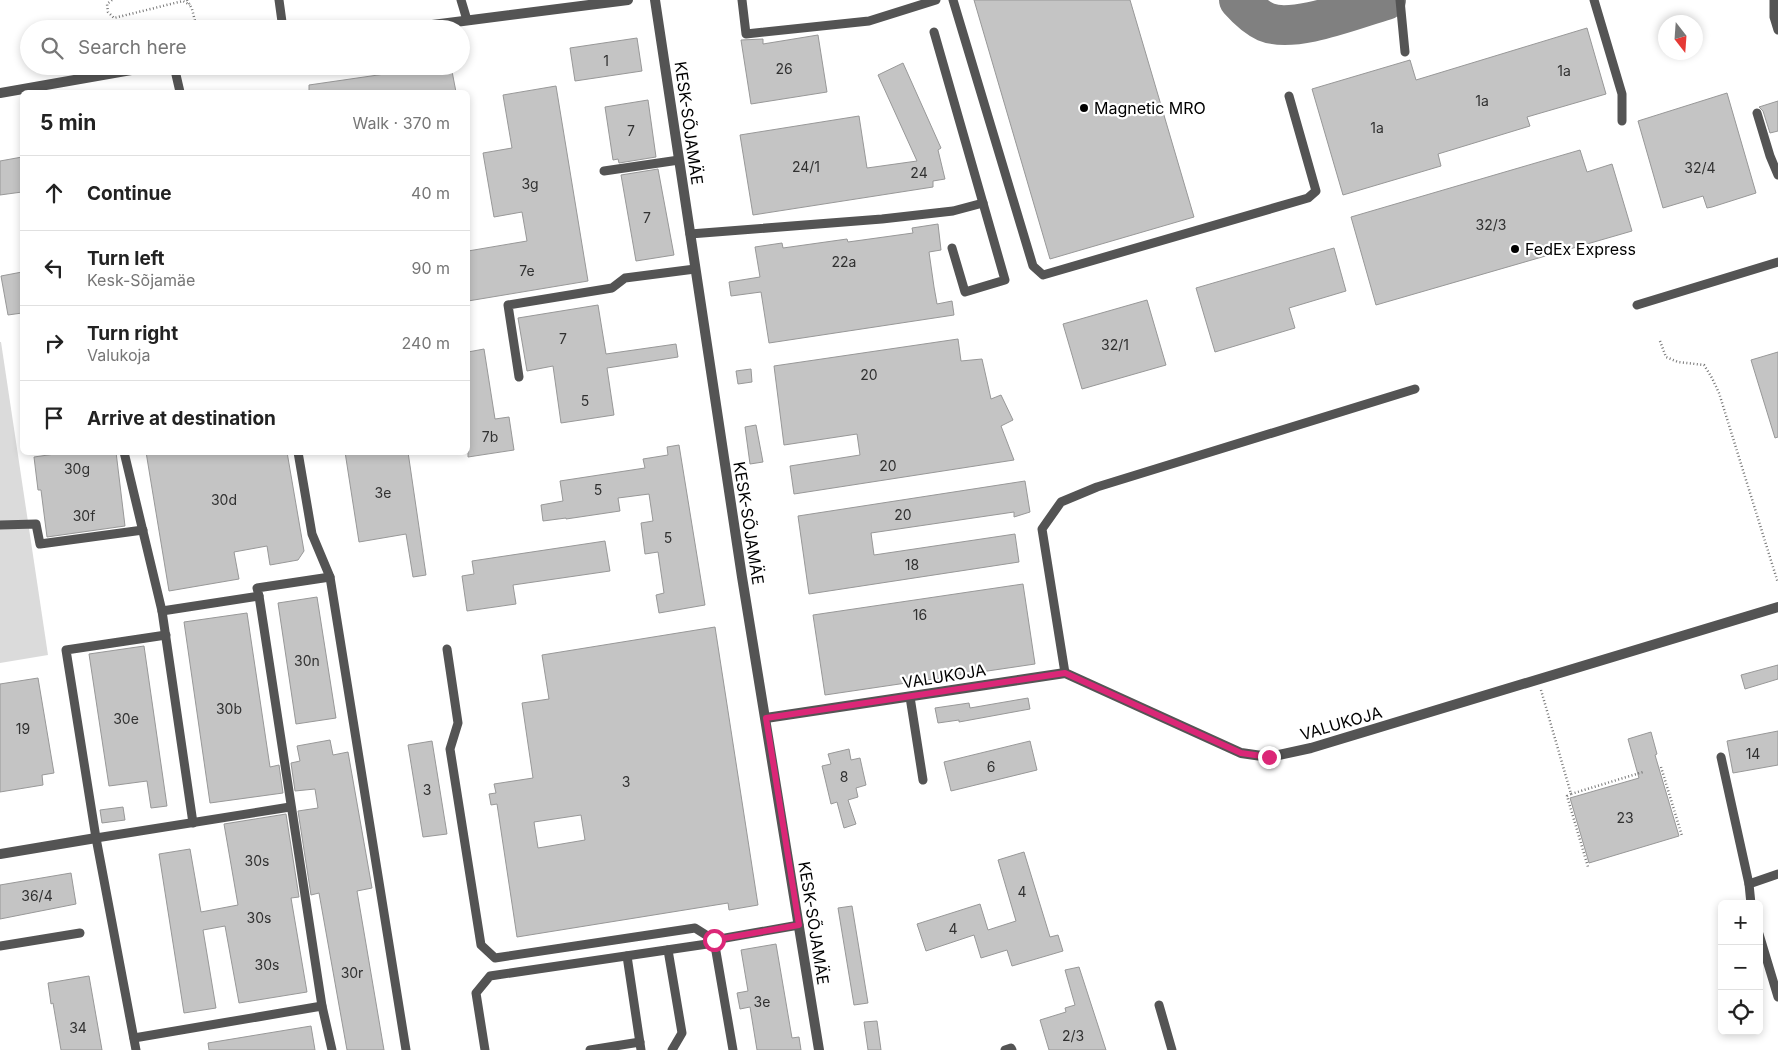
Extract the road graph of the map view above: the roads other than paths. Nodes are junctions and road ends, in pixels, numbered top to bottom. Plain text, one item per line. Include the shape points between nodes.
1 (279, 0) edge
2 (461, 0) edge
3 (628, 0) edge
4 (656, 0) edge
5 (742, 0) edge
6 (936, 0) edge
7 (953, 0) edge
8 (1400, 0) edge
9 (1594, 0) edge
10 (1774, 0) edge
11 (282, 20) edge
12 (467, 20) joint
13 (1778, 30) edge
14 (934, 32) dead end
15 (1405, 52) dead end
16 (103, 75) edge
17 (176, 75) edge
18 (180, 90) edge
19 (0, 93) edge
20 (1289, 96) dead end
21 (1756, 113) dead end
22 (1622, 121) dead end
23 (679, 160) junction
24 (604, 171) dead end
25 (1778, 175) edge
26 (983, 203) junction
27 (690, 234) junction
28 (952, 248) dead end
29 (1778, 262) edge
30 (695, 269) junction
31 (1637, 305) dead end
32 (519, 377) dead end
33 (1416, 389) dead end
34 (125, 455) edge
35 (299, 455) edge
36 (0, 525) edge
37 (143, 530) junction
38 (330, 576) junction
39 (259, 596) junction
40 (1778, 607) edge
41 (162, 611) junction
42 (166, 635) junction
43 (447, 649) dead end
44 (1065, 673) junction
45 (910, 697) junction
46 (766, 718) junction
47 (1721, 756) dead end
48 (923, 780) dead end
49 (290, 807) junction
50 (193, 822) junction
51 (96, 838) junction
52 (0, 854) edge
53 (1778, 874) edge
54 (1749, 884) junction
55 (1751, 900) edge
56 (799, 925) junction
57 (80, 933) dead end
58 (714, 942) junction
59 (1762, 945) edge
60 (0, 946) edge
61 (668, 950) junction
62 (627, 956) junction
63 (1778, 997) edge
64 (1159, 1005) dead end
65 (322, 1006) junction
66 (134, 1038) junction
67 (640, 1046) edge
68 (136, 1050) edge
69 (332, 1050) edge
70 (406, 1050) edge
71 (485, 1050) edge
72 (590, 1050) edge
73 (672, 1050) edge
74 (733, 1050) edge
75 (819, 1050) edge
76 (1005, 1050) edge
77 (1012, 1050) edge
78 (1172, 1050) edge

1 - 11 lane
2 - 12 lane
3 - 12 street
4 - 23 street, KESK-SÕJAMÄE
5 - 6 lane via 746,34 869,21
7 - 20 lane via 1033,266 1043,275 1308,198 1316,191
8 - 15 lane
9 - 22 lane via 1622,94
10 - 13 lane
14 - 26 lane
16 - 19 street
17 - 18 lane
21 - 25 lane
23 - 24 lane
23 - 27 street, KESK-SÕJAMÄE
26 - 27 lane via 956,210 882,219
26 - 28 lane via 1005,280 965,292
27 - 30 street, KESK-SÕJAMÄE
29 - 31 lane
30 - 32 lane via 625,278 612,288 508,305
30 - 46 street, KESK-SÕJAMÄE
33 - 44 lane via 1097,487 1061,502 1042,529
34 - 37 lane
35 - 38 lane via 312,534
36 - 37 lane via 36,524 40,544
37 - 41 lane
38 - 39 lane via 257,588
38 - 70 lane
39 - 41 lane
39 - 49 lane
40 - 44 street, VALUKOJA via 1310,748 1269,757 1241,753
41 - 42 lane
42 - 50 lane
42 - 51 lane via 66,650
43 - 58 lane via 458,723 450,749 481,945 495,958 695,928
44 - 45 street, VALUKOJA
45 - 46 street, VALUKOJA
45 - 48 lane
46 - 56 street, KESK-SÕJAMÄE
47 - 54 lane
49 - 50 lane
49 - 65 lane
50 - 51 lane
51 - 52 street
51 - 66 lane
53 - 54 lane
54 - 55 lane
56 - 58 lane
56 - 75 street, KESK-SÕJAMÄE
57 - 60 lane
58 - 61 lane
58 - 74 lane
59 - 63 lane
61 - 62 lane
61 - 73 lane via 682,1033
62 - 67 lane
62 - 71 lane via 490,976 476,993
64 - 78 lane
65 - 66 lane
65 - 69 lane
66 - 68 lane
67 - 72 lane
76 - 77 lane

